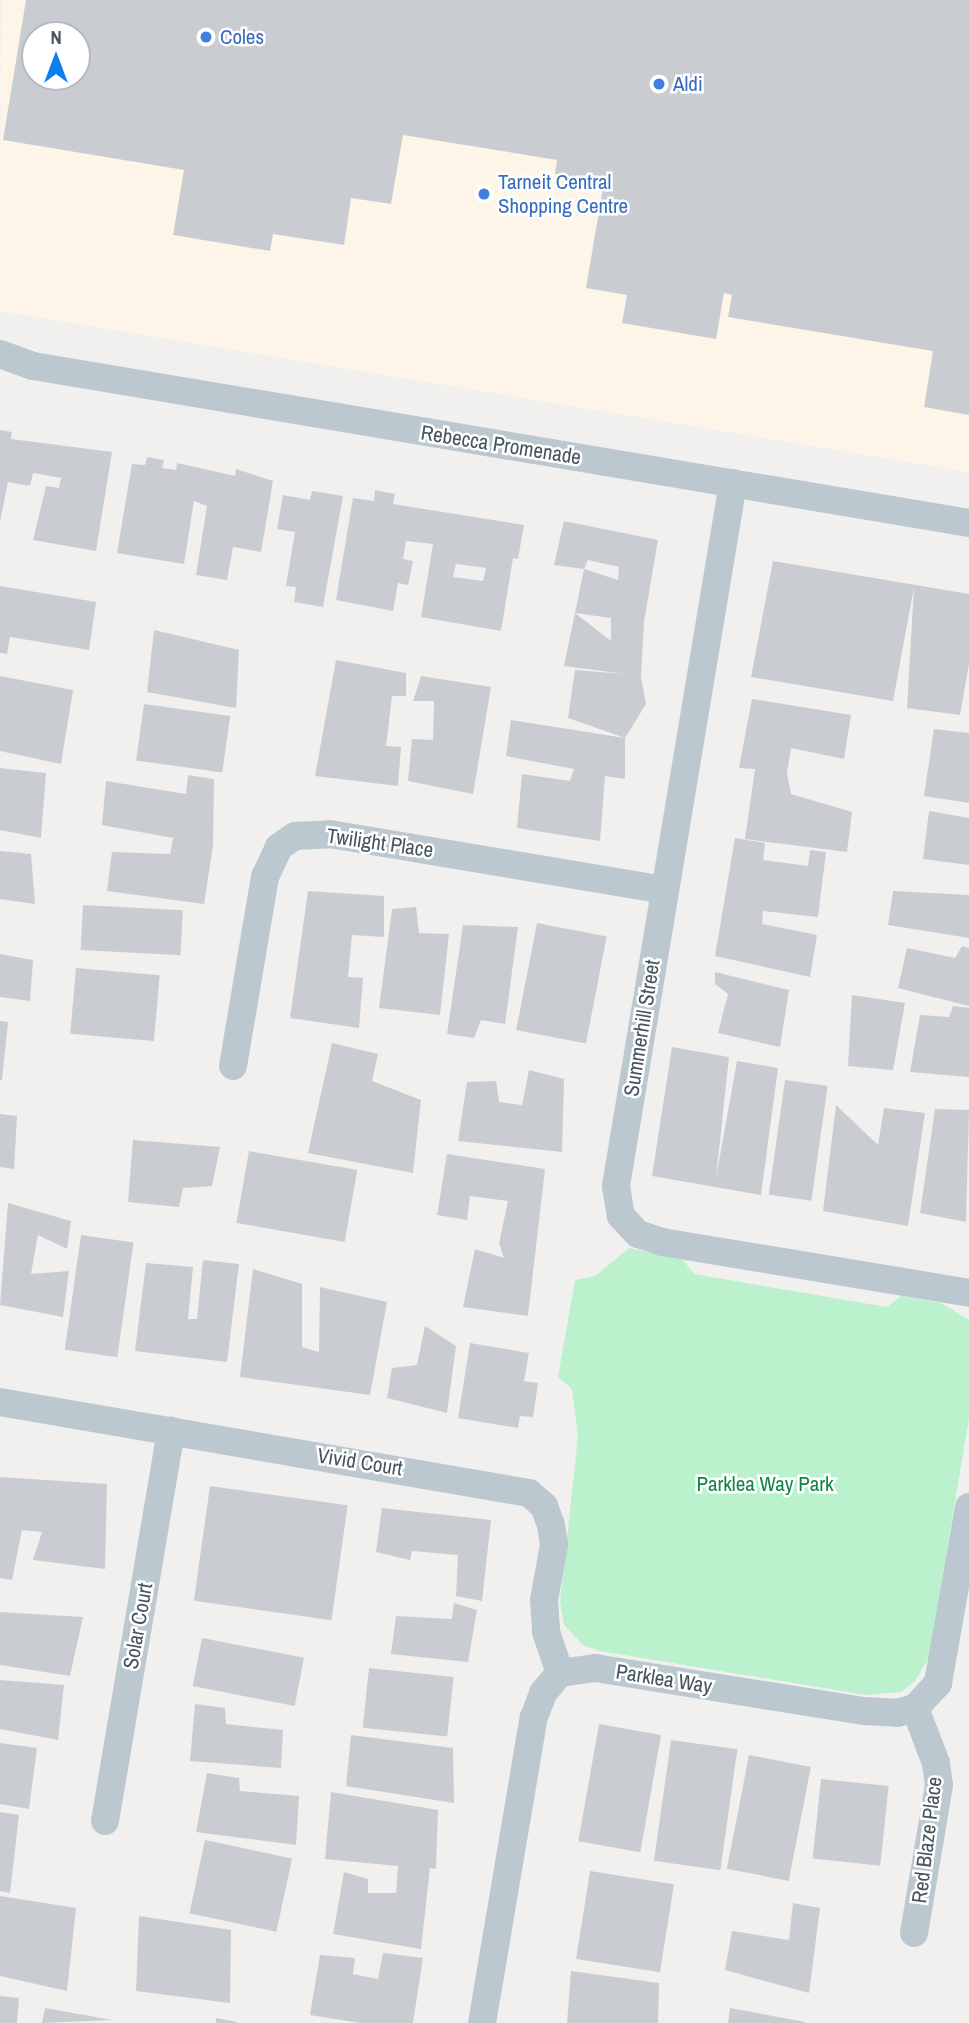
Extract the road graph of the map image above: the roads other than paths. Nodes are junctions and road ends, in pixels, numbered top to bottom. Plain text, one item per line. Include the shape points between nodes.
1 (0, 354) edge
2 (33, 366) junction
3 (0, 369) edge
4 (733, 483) junction
5 (969, 523) edge
6 (664, 890) junction
7 (233, 1066) dead end
8 (969, 1293) edge
9 (0, 1402) edge
10 (170, 1431) junction
11 (969, 1507) edge
12 (560, 1673) junction
13 (915, 1708) junction
14 (105, 1821) dead end
15 (914, 1933) dead end
16 (482, 2023) edge

1 - 2 street, Rebecca Promenade
2 - 3 street, Rebecca Promenade
2 - 4 street, Rebecca Promenade
4 - 5 street, Rebecca Promenade
4 - 6 street, Summerhill Street
6 - 7 street, Twilight Place via 330,834 295,836 279,847 265,877
6 - 8 street, Summerhill Street via 616,1186 621,1216 628,1225 662,1242
9 - 10 street, Vivid Court
10 - 12 street, Vivid Court via 530,1493 544,1506 551,1525 554,1545 544,1600 546,1632
10 - 14 street, Solar Court
11 - 13 street via 938,1683
12 - 13 street, Parklea Way via 595,1668 864,1711 897,1713
12 - 16 street via 543,1693 534,1717
13 - 15 street, Red Blaze Place via 936,1763 939,1785

